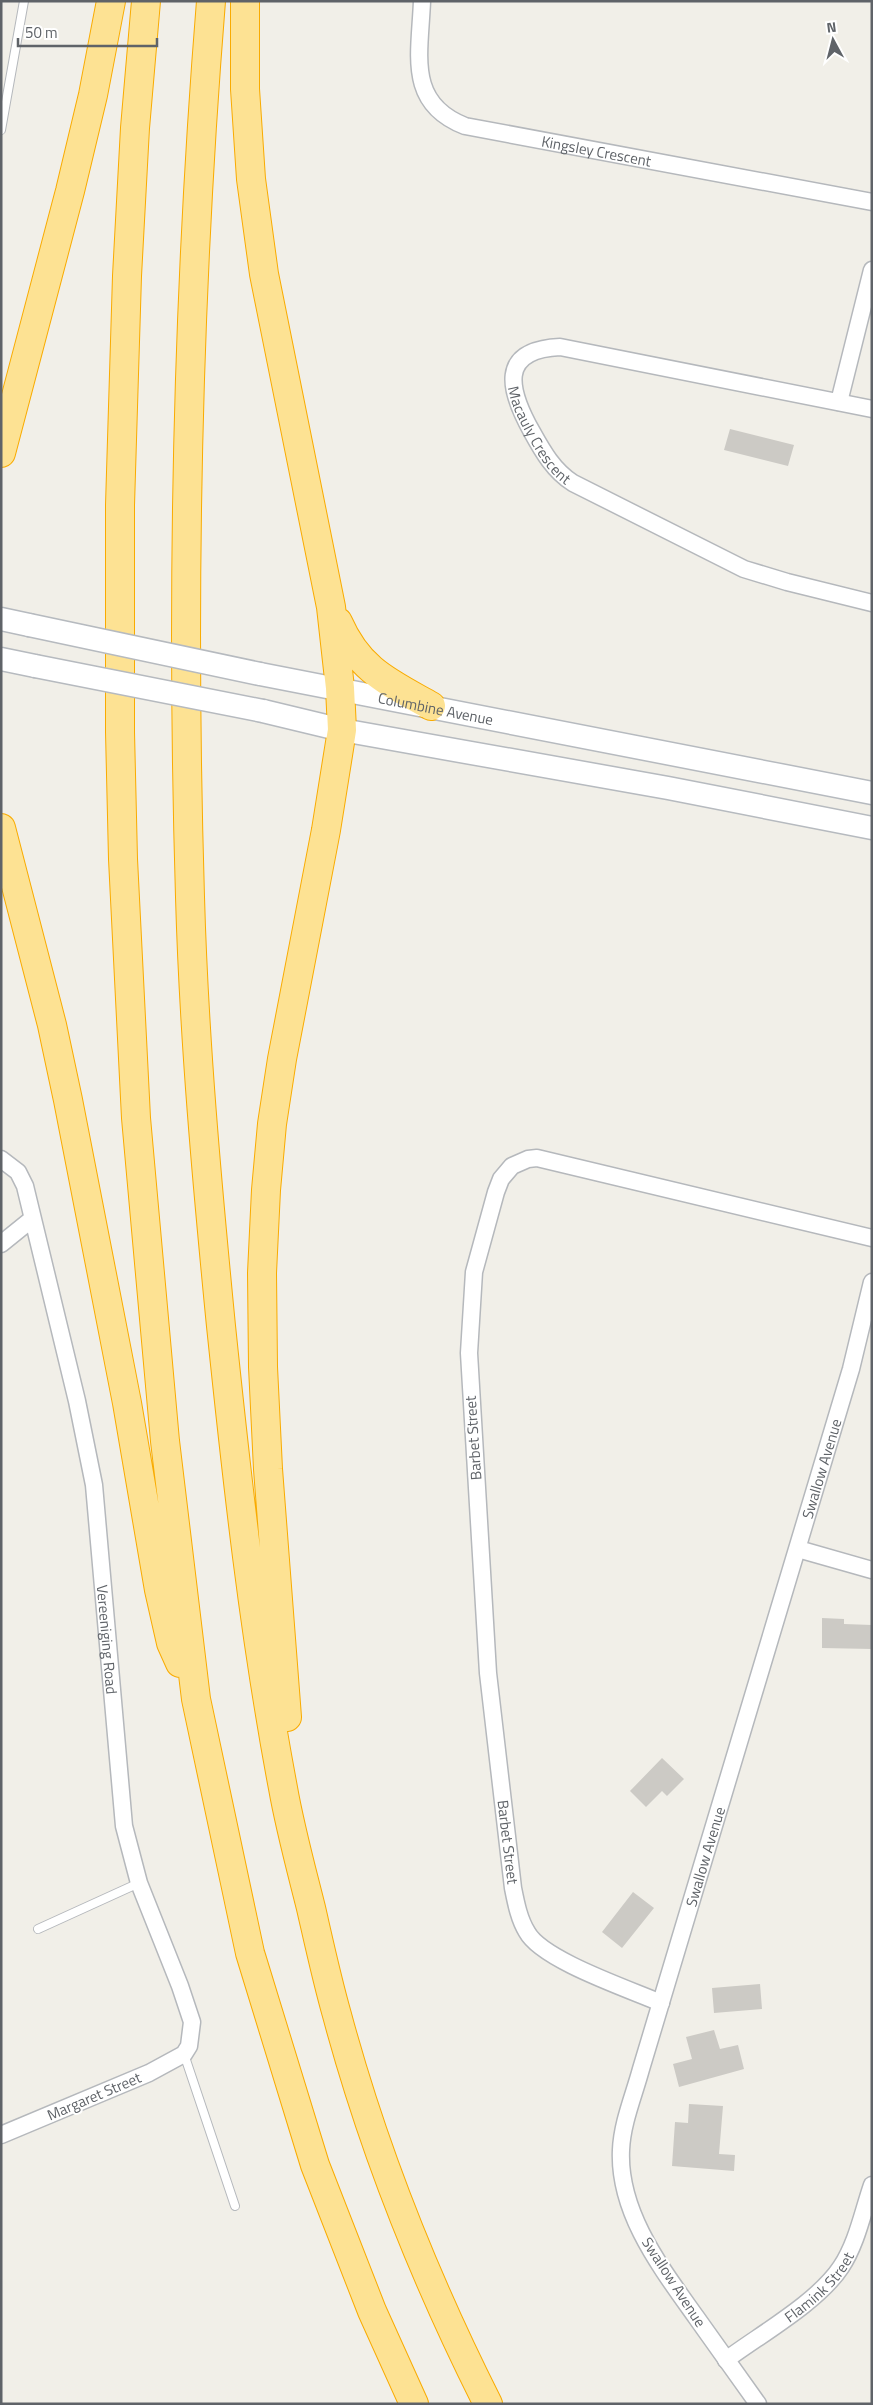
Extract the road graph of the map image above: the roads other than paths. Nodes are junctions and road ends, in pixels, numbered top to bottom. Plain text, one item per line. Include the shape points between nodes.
1 (24, 1) edge
2 (111, 1) edge
3 (146, 1) edge
4 (211, 1) edge
5 (245, 1) edge
6 (422, 1) edge
7 (1, 130) edge
8 (872, 202) edge
9 (872, 270) edge
10 (839, 402) junction
11 (872, 409) edge
12 (1, 453) edge
13 (872, 603) edge
14 (331, 607) junction
15 (1, 619) edge
16 (1, 659) edge
17 (340, 688) junction
18 (431, 706) junction
19 (342, 730) junction
20 (872, 793) edge
21 (1, 828) edge
22 (872, 828) edge
23 (1, 1159) edge
24 (32, 1219) junction
25 (872, 1238) edge
26 (1, 1244) edge
27 (872, 1282) edge
28 (798, 1549) junction
29 (872, 1570) edge
30 (196, 1699) junction
31 (283, 1792) junction
32 (139, 1883) junction
33 (38, 1929) dead end
34 (661, 2003) junction
35 (184, 2054) junction
36 (1, 2135) edge
37 (872, 2185) edge
38 (235, 2206) dead end
39 (726, 2360) junction
40 (414, 2404) edge
41 (488, 2404) edge
42 (758, 2404) edge

1 - 7 lane
2 - 12 highway via 70,191
3 - 30 highway via 135,128 120,495 122,859 147,1257
4 - 31 highway via 195,248 186,476 190,902 207,1183 235,1457 252,1599
5 - 14 highway via 245,89 251,179 264,274
6 - 8 street, Kingsley Crescent via 422,86 433,107 448,119 466,126
9 - 10 street
10 - 11 street, Macauly Crescent
10 - 13 street, Macauly Crescent via 560,347 534,350 524,356 518,363 514,381 518,404 545,456 573,483 744,569
14 - 17 highway
14 - 18 highway via 353,651 364,664
15 - 17 main road, Columbine Avenue, bridge
16 - 19 main road, bridge
17 - 18 main road, Columbine Avenue
17 - 19 highway
18 - 20 main road, Columbine Avenue
19 - 22 main road
19 - 31 highway via 282,1059 266,1190 262,1273 263,1367 286,1701
21 - 30 highway via 68,1100 127,1403 159,1590 171,1643
23 - 24 street, Vereeniging Road via 10,1164 21,1178
24 - 26 street
24 - 32 street, Vereeniging Road via 77,1401 94,1485 124,1826
25 - 34 street, Barbet Street via 537,1158 512,1166 501,1180 482,1239 473,1279 470,1389 488,1674 519,1915 527,1933 538,1946 555,1957
27 - 28 street, Swallow Avenue via 851,1369
28 - 29 street
28 - 34 street, Swallow Avenue
30 - 40 highway via 250,1953 315,2165 372,2311
31 - 41 highway via 337,2017 384,2166 414,2242
32 - 33 lane
32 - 35 street, Vereeniging Road via 192,2022 189,2046
34 - 39 street, Swallow Avenue via 626,2123 621,2149 622,2172 635,2218 646,2242
35 - 36 street, Margaret Street via 148,2073
35 - 38 lane
37 - 39 street, Flamink Street via 853,2242 832,2279
39 - 42 street, Swallow Avenue

